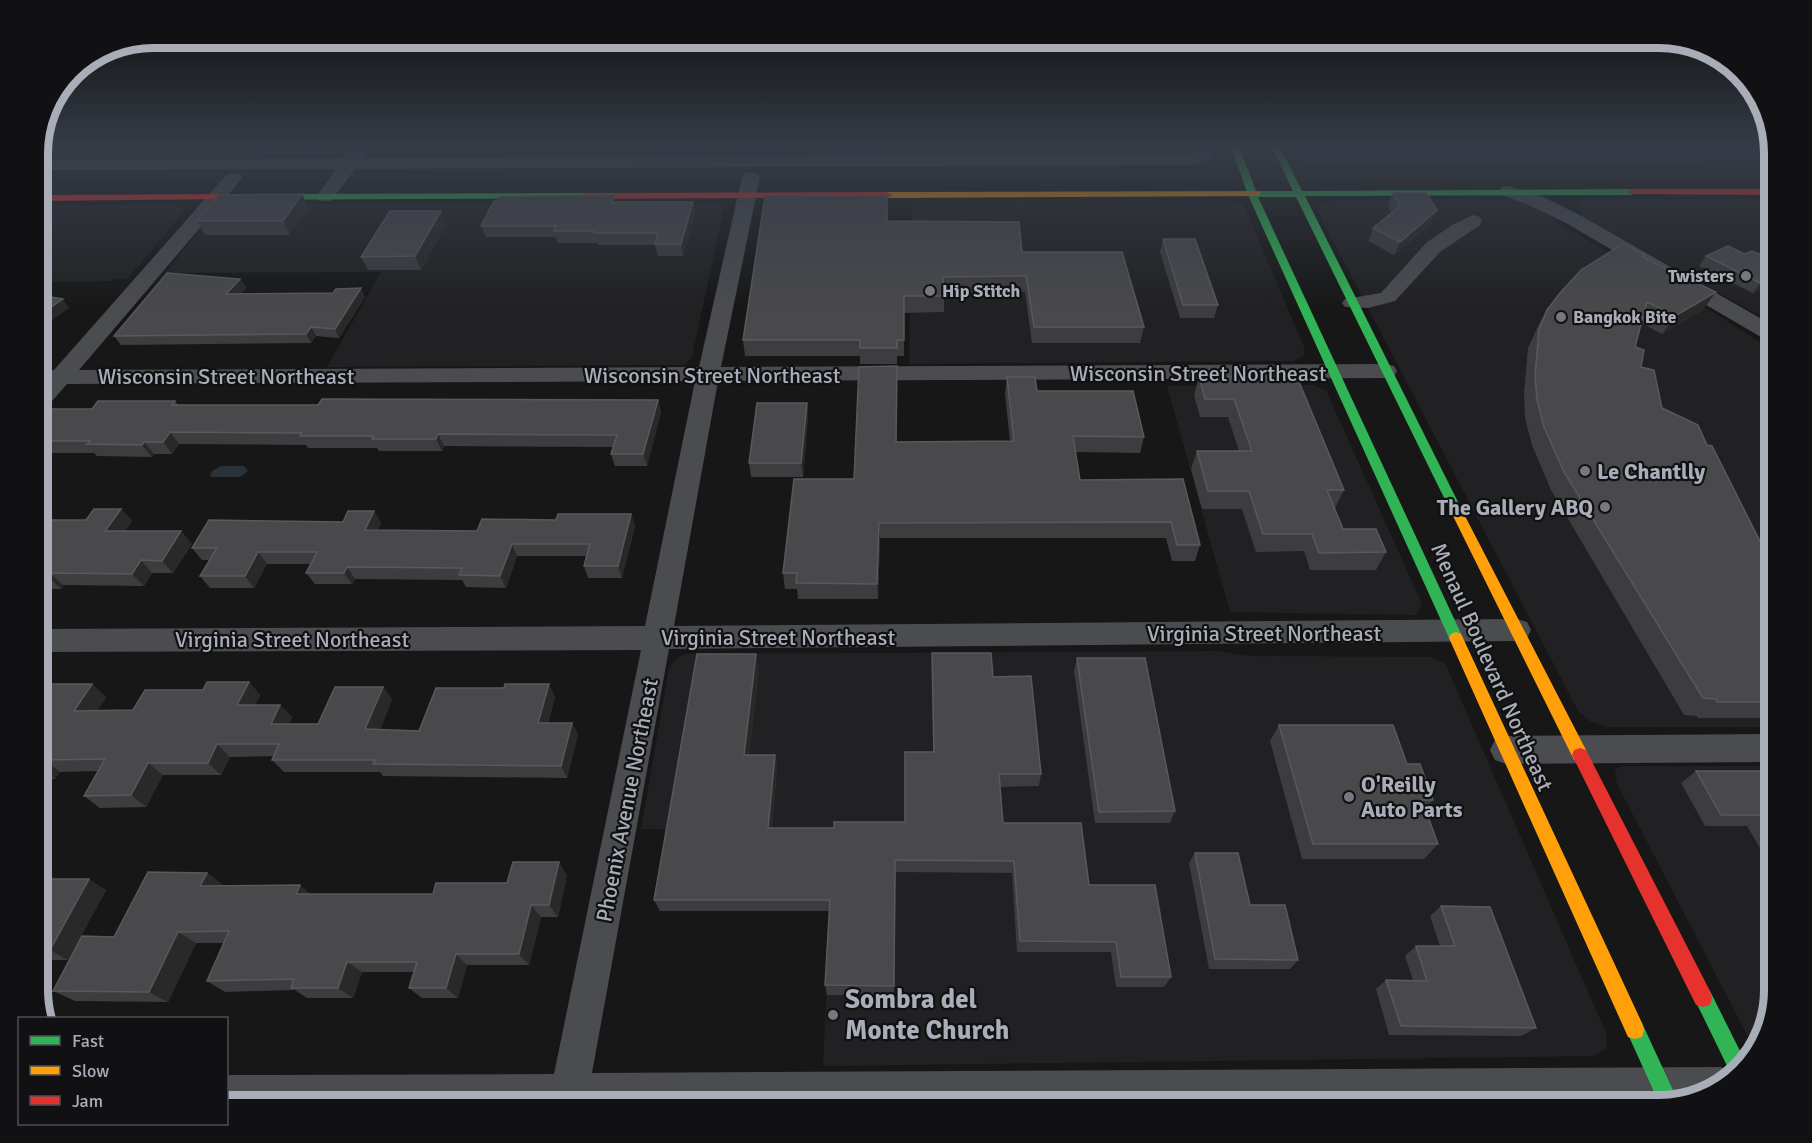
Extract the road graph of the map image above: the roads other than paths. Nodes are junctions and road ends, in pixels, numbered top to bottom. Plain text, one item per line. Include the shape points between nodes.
1 (212, 202) edge
2 (746, 202) edge
3 (1256, 202) edge
4 (1301, 202) edge
5 (1539, 202) edge
6 (1570, 202) edge
7 (1573, 219) junction
8 (1473, 221) dead end
9 (1352, 303) junction
10 (1764, 329) edge
11 (1386, 371) junction
12 (1336, 373) junction
13 (708, 375) junction
14 (48, 377) edge
15 (61, 377) junction
16 (48, 392) edge
17 (1517, 630) junction
18 (1452, 632) junction
19 (659, 638) junction
20 (48, 640) edge
21 (1764, 748) edge
22 (1578, 749) junction
23 (1506, 750) junction
24 (1735, 1062) edge
25 (569, 1095) edge
26 (1666, 1095) edge

1 - 15 street
2 - 13 street, Phoenix Avenue Northeast
3 - 12 main road, Menaul Boulevard Northeast
4 - 9 main road, Menaul Boulevard Northeast
5 - 7 street
6 - 7 street
7 - 10 street
8 - 9 street via 1437,243 1394,295 1384,300
9 - 11 main road, Menaul Boulevard Northeast
11 - 12 street, Wisconsin Street Northeast
11 - 17 main road, Menaul Boulevard Northeast
12 - 13 street, Wisconsin Street Northeast
12 - 18 main road, Menaul Boulevard Northeast
13 - 15 street, Wisconsin Street Northeast
13 - 19 street, Phoenix Avenue Northeast
14 - 15 street, Wisconsin Street Northeast
15 - 16 street
17 - 18 street, Virginia Street Northeast
17 - 22 main road, Menaul Boulevard Northeast
18 - 19 street, Virginia Street Northeast
18 - 23 main road, Menaul Boulevard Northeast
19 - 20 street, Virginia Street Northeast
19 - 25 street, Phoenix Avenue Northeast
21 - 22 street
22 - 23 street
22 - 24 main road, Menaul Boulevard Northeast
23 - 26 main road, Menaul Boulevard Northeast

